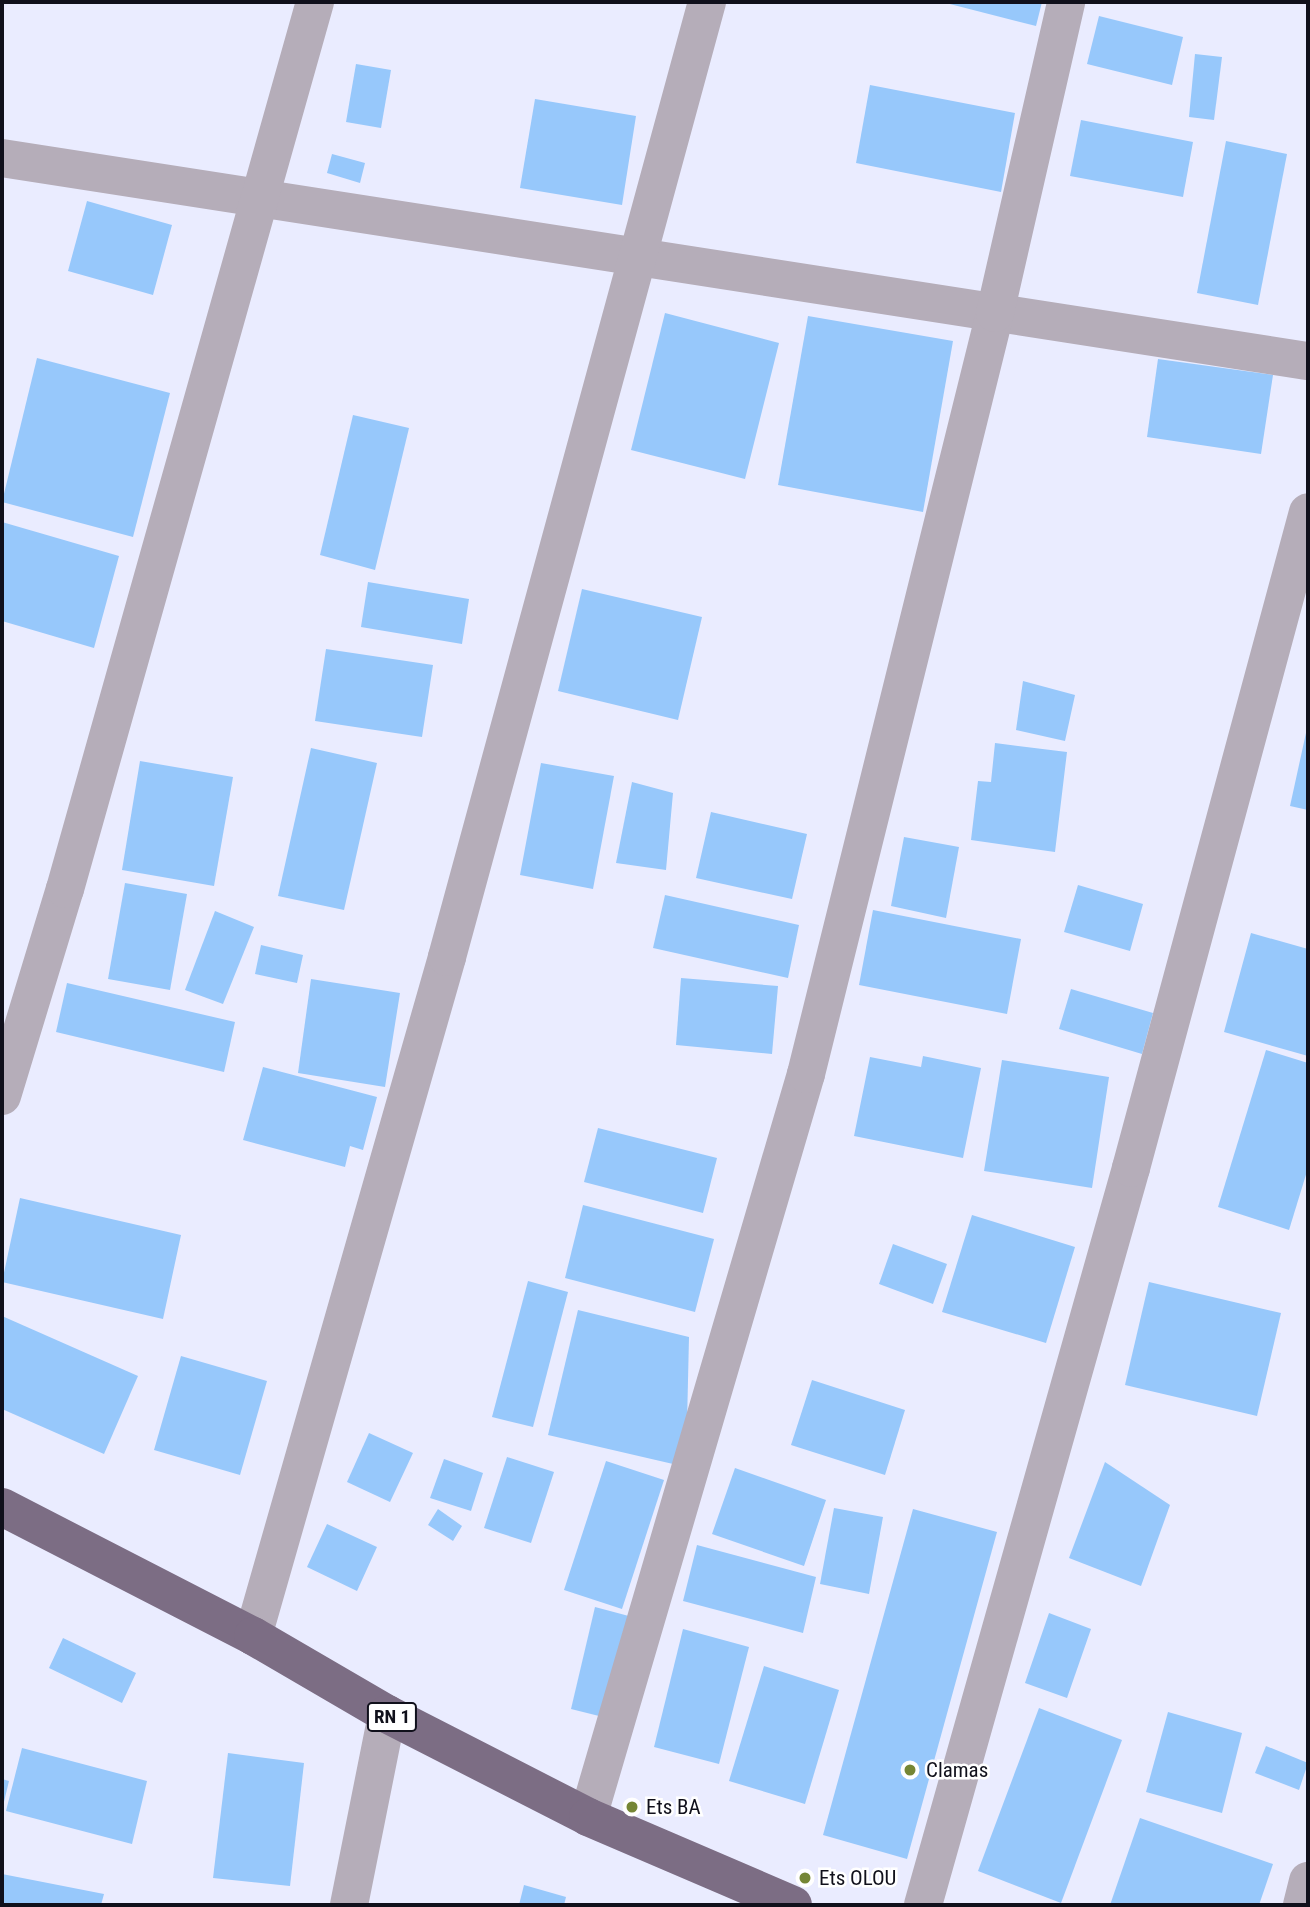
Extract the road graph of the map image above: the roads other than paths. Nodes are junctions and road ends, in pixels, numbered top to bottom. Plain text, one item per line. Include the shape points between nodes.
1 (315, 2) edge
2 (707, 2) edge
3 (1066, 2) edge
4 (2, 158) edge
5 (259, 200) junction
6 (638, 258) junction
7 (995, 313) junction
8 (1308, 361) edge
9 (1308, 512) edge
10 (2, 1096) edge
11 (2, 1507) edge
12 (253, 1636) junction
13 (387, 1714) junction
14 (588, 1817) junction
15 (1308, 1881) edge
16 (788, 1904) edge
17 (349, 1905) edge
18 (923, 1905) edge
19 (1302, 1905) edge

1 - 5 street
2 - 6 street
3 - 7 street
4 - 5 street
5 - 6 street
5 - 10 street
6 - 7 street
6 - 12 street via 443,971
7 - 8 street
7 - 14 street via 806,1074
9 - 18 street via 1131,1168
11 - 12 highway, RN 1
12 - 13 highway, RN 1
13 - 14 highway, RN 1
13 - 17 street
14 - 16 highway, RN 1
15 - 19 street

